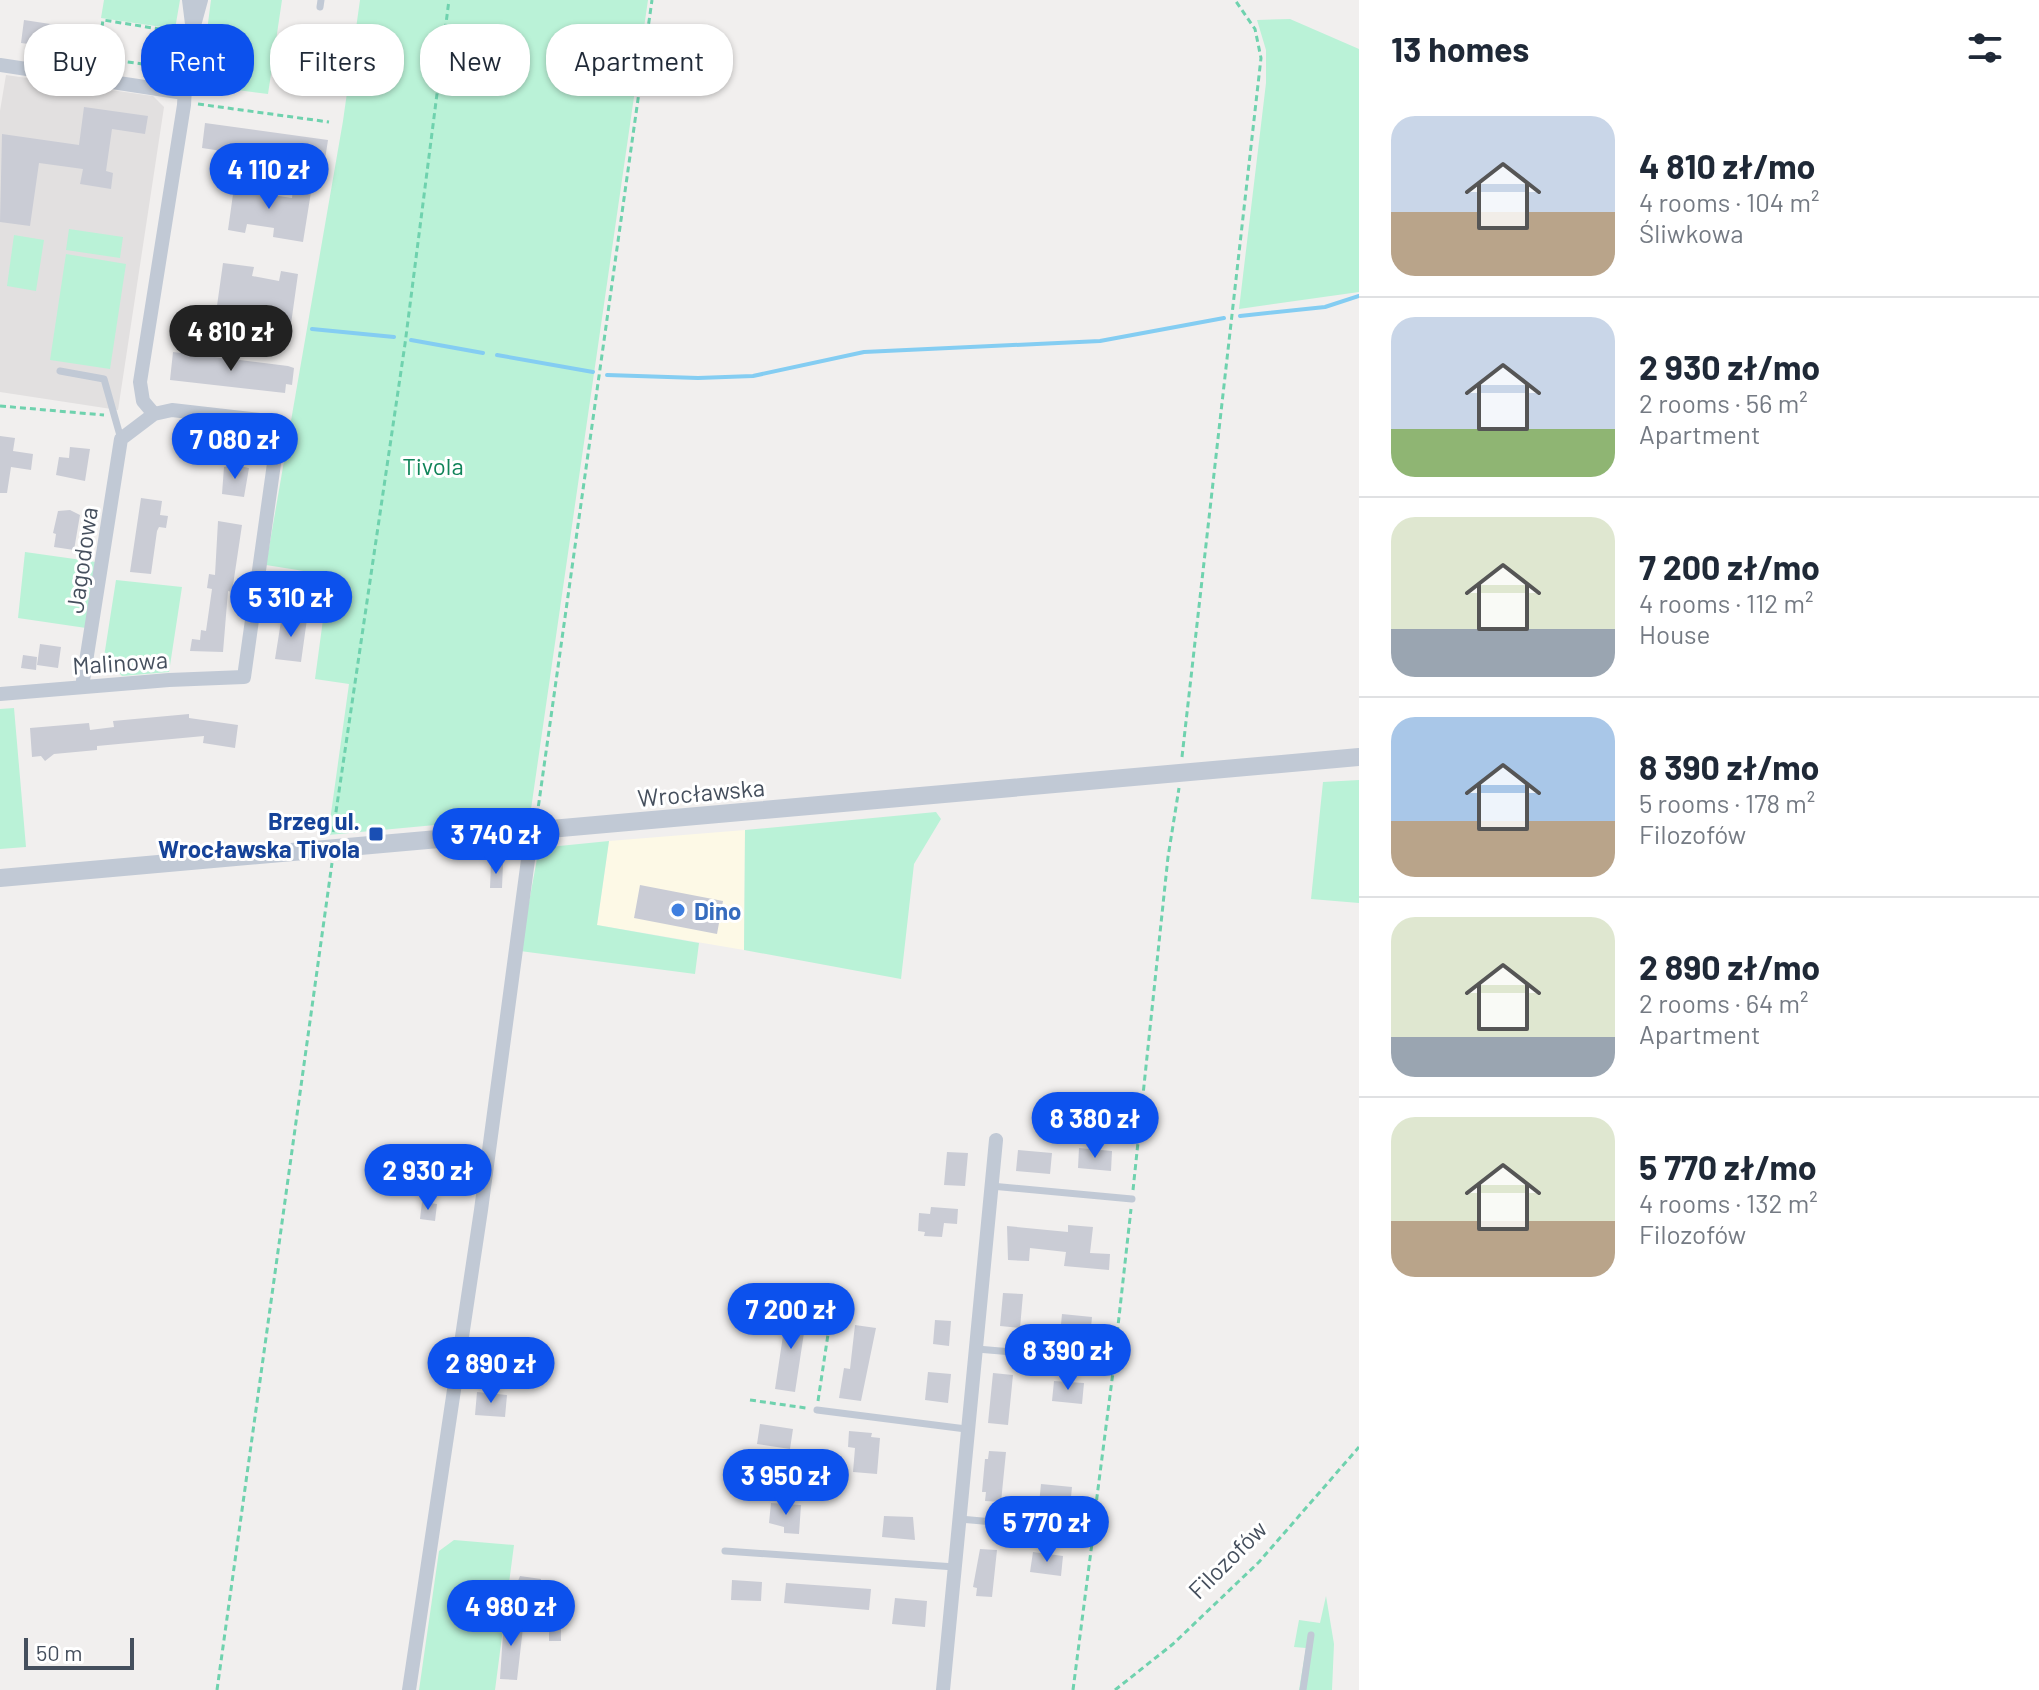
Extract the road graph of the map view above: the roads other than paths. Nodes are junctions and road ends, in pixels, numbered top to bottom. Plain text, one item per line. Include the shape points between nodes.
1 (189, 0) edge
2 (201, 0) edge
3 (186, 23) joint
4 (0, 65) edge
5 (141, 87) edge
6 (190, 96) edge
7 (60, 371) dead end
8 (154, 414) junction
9 (121, 439) junction
10 (82, 687) junction
11 (0, 694) edge
12 (1359, 757) edge
13 (532, 830) junction
14 (0, 878) edge
15 (996, 1140) dead end
16 (990, 1186) junction
17 (1132, 1199) road end
18 (975, 1349) junction
19 (1114, 1361) road end
20 (817, 1410) road end
21 (966, 1429) junction
22 (958, 1519) junction
23 (1093, 1531) road end
24 (725, 1551) dead end
25 (955, 1567) junction
26 (1311, 1635) dead end
27 (409, 1690) edge
28 (943, 1690) edge
29 (1303, 1690) edge

1 - 3 street
2 - 3 street
4 - 5 street
6 - 8 street via 140,382 143,401
7 - 9 lane via 104,379
8 - 9 street
8 - 10 street, Malinowa via 172,410 268,421 279,428 244,677
9 - 10 street, Jagodowa
10 - 11 street, Malinowa
12 - 13 street, Wrocławska
13 - 14 street, Wrocławska
13 - 27 street
15 - 16 street
16 - 17 lane
16 - 18 street
18 - 19 lane
18 - 21 street
20 - 21 lane
21 - 22 street
22 - 23 lane
22 - 25 street
24 - 25 lane
25 - 28 street
26 - 29 lane

